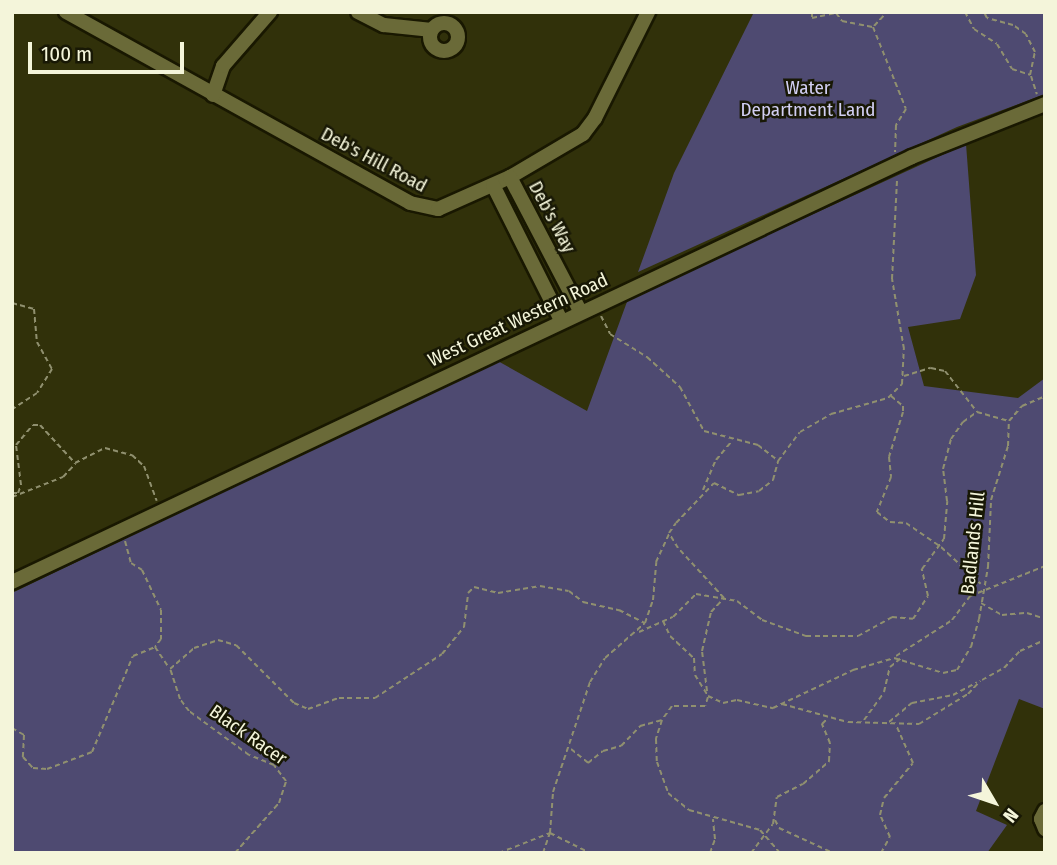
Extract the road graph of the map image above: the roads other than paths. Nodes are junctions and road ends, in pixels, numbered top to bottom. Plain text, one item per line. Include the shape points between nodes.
1 (66, 12) edge
2 (270, 12) edge
3 (358, 12) edge
4 (648, 12) edge
5 (432, 30) dead end
6 (213, 95) junction
7 (1043, 104) edge
8 (510, 177) junction
9 (493, 185) junction
10 (580, 311) junction
11 (561, 320) junction
12 (12, 582) edge
13 (1045, 811) edge
14 (1045, 829) edge

1 - 6 street, Deb's Hill Road
2 - 6 street via 223,66
3 - 5 street via 384,25
4 - 8 street, Deb's Hill Road via 590,127 575,141
6 - 9 street, Deb's Hill Road via 418,207 449,206
7 - 10 street, West Great Western Road via 898,163
8 - 9 street, Deb's Hill Road
8 - 10 street, Deb's Way
9 - 11 street, Deb's Way
10 - 11 street, West Great Western Road
11 - 12 street, West Great Western Road
13 - 14 street via 1041,821

